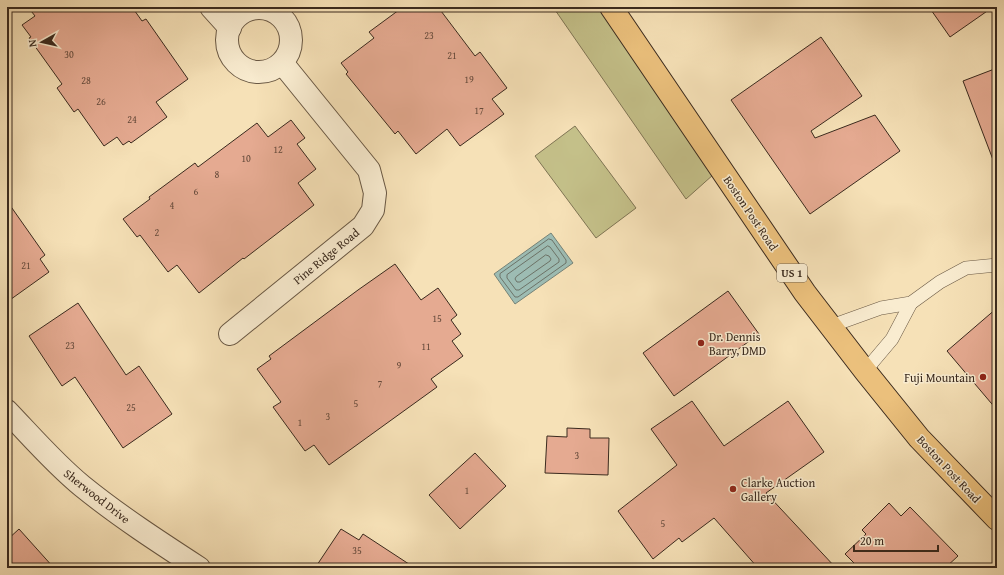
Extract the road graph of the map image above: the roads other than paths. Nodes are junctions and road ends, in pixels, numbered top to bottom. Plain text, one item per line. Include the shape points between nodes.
1 (211, 7) edge
2 (611, 7) edge
3 (278, 10) edge
4 (230, 28) junction
5 (283, 64) junction
6 (997, 265) edge
7 (911, 303) junction
8 (831, 326) junction
9 (230, 334) dead end
10 (865, 371) junction
11 (7, 411) edge
12 (997, 520) edge
13 (199, 568) edge

1 - 4 street
2 - 8 main road, Boston Post Road / US 1 via 801,287
3 - 4 street via 249,9 235,18
3 - 5 street via 292,34 290,50
4 - 5 street via 226,39 227,48 232,59 240,67 252,73 269,72
5 - 9 street, Pine Ridge Road via 369,170 375,193 372,210 363,226
6 - 7 lane via 966,268 940,282
7 - 8 lane via 881,308
7 - 10 lane via 892,339
8 - 10 main road, Boston Post Road / US 1
10 - 12 main road, Boston Post Road / US 1 via 920,438
11 - 13 street, Sherwood Drive via 53,460 81,485 118,514

